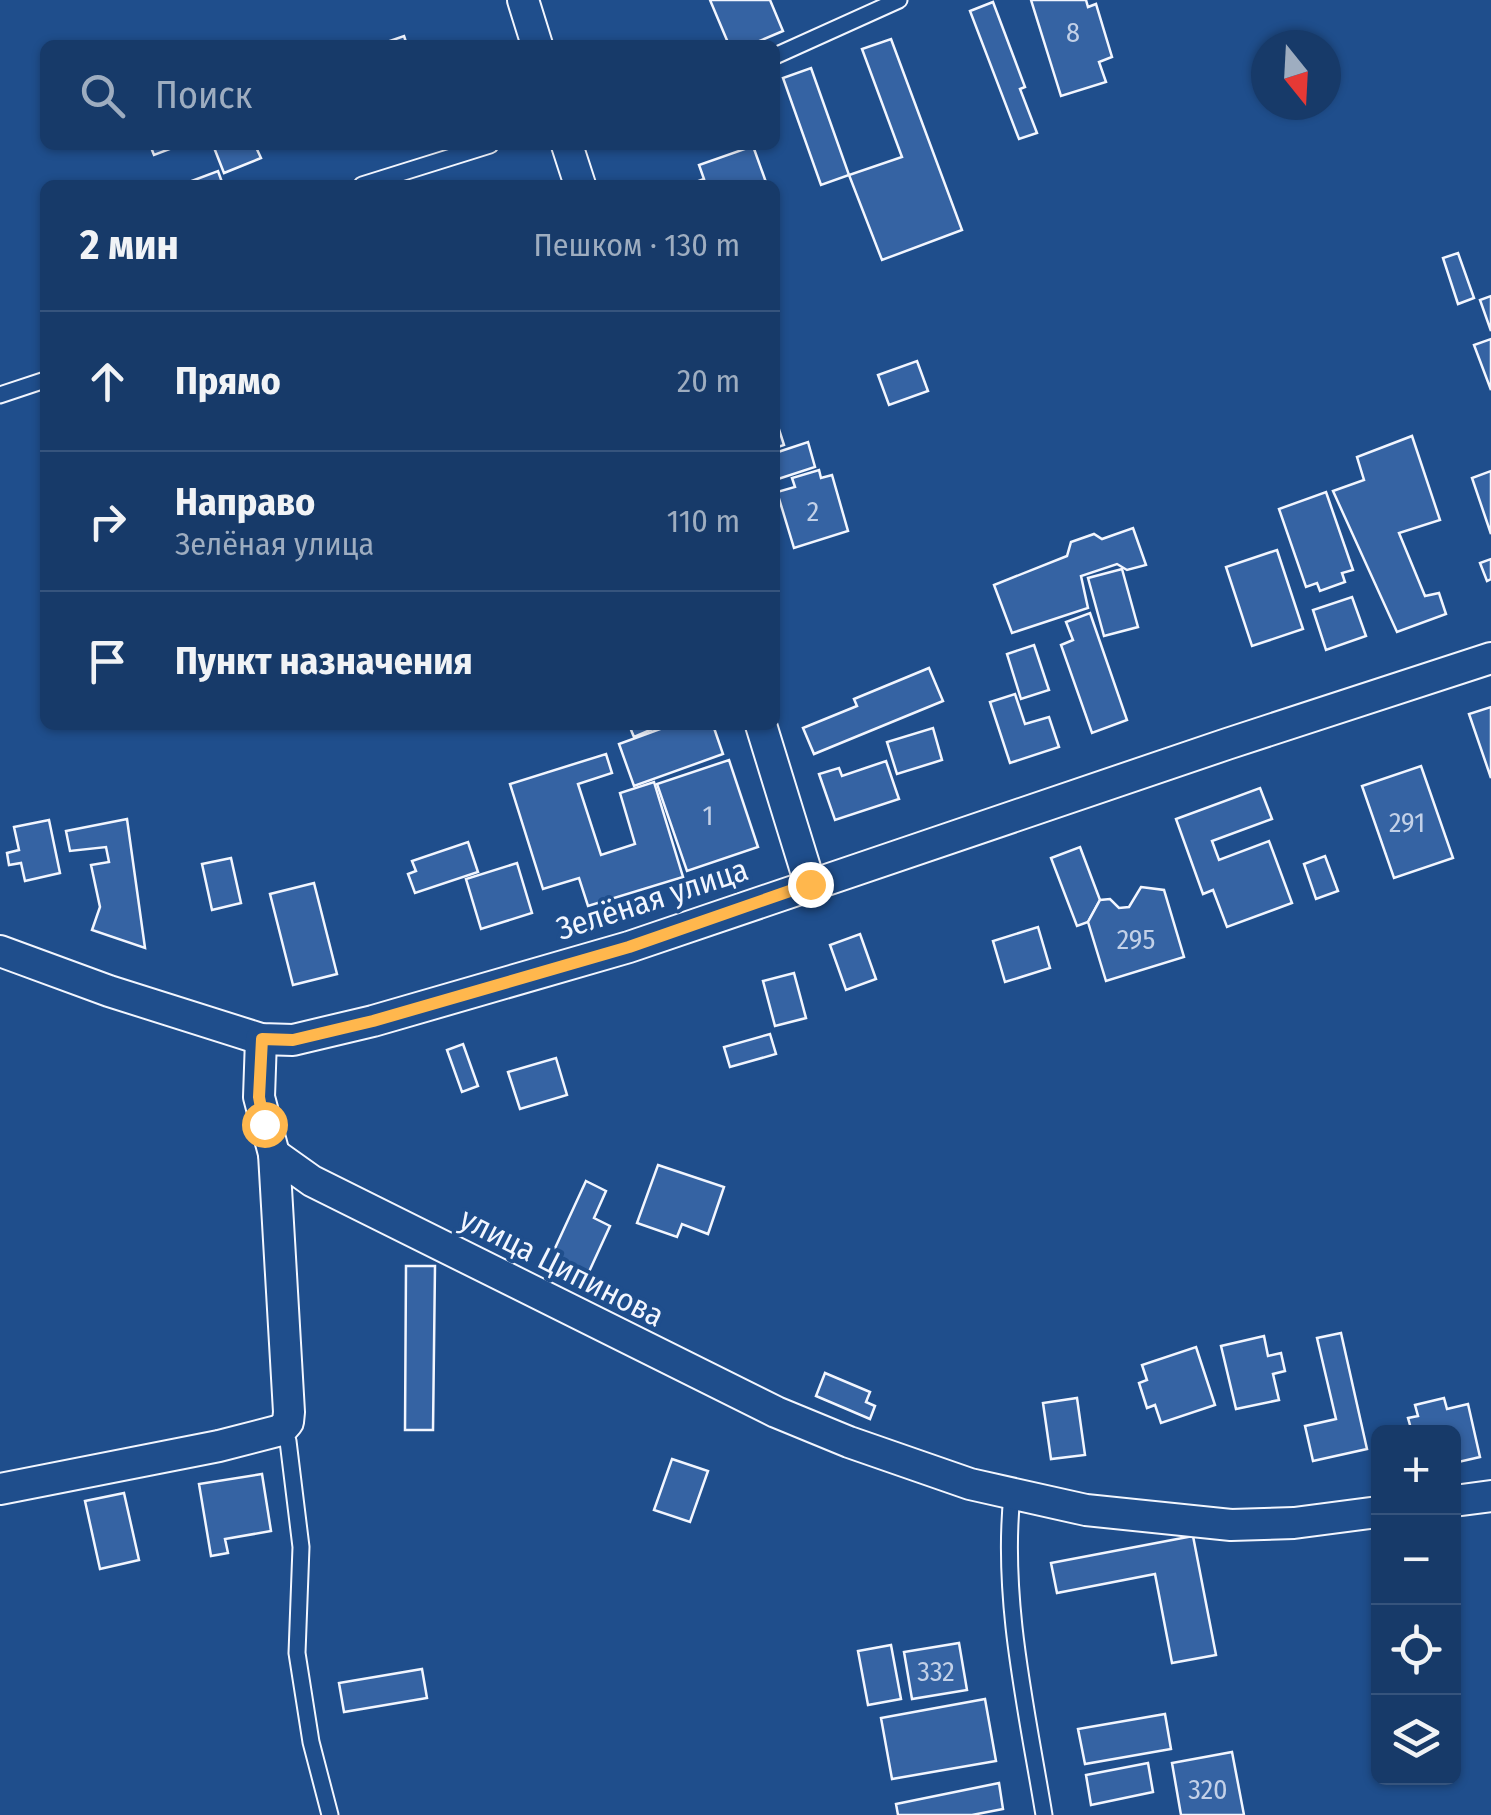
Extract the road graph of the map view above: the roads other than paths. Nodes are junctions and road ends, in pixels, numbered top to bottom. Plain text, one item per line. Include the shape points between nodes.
1 (523, 0) edge
2 (899, 0) edge
3 (535, 40) edge
4 (780, 54) edge
5 (474, 150) edge
6 (569, 150) edge
7 (378, 180) edge
8 (578, 180) edge
9 (40, 382) edge
10 (0, 395) edge
11 (1491, 658) edge
12 (763, 730) edge
13 (810, 884) junction
14 (0, 952) edge
15 (262, 1039) junction
16 (274, 1154) junction
17 (281, 1430) junction
18 (0, 1490) edge
19 (1012, 1496) junction
20 (1491, 1496) edge
21 (1461, 1500) edge
22 (1371, 1513) edge
23 (330, 1815) edge
24 (1044, 1815) edge

1 - 3 street
2 - 4 lane
5 - 7 lane
6 - 8 street
9 - 10 lane
11 - 13 street, Зелёная улица
12 - 13 street
13 - 15 street, Зелёная улица via 629,947 373,1021 293,1040
14 - 15 street, Зелёная улица
15 - 16 street via 259,1097
16 - 17 street via 288,1412
16 - 19 street, улица Ципинова via 312,1181 776,1412
17 - 18 street
17 - 23 lane via 302,1547 302,1693
19 - 22 street, улица Ципинова via 1230,1525
19 - 24 lane via 1010,1581
20 - 21 street

